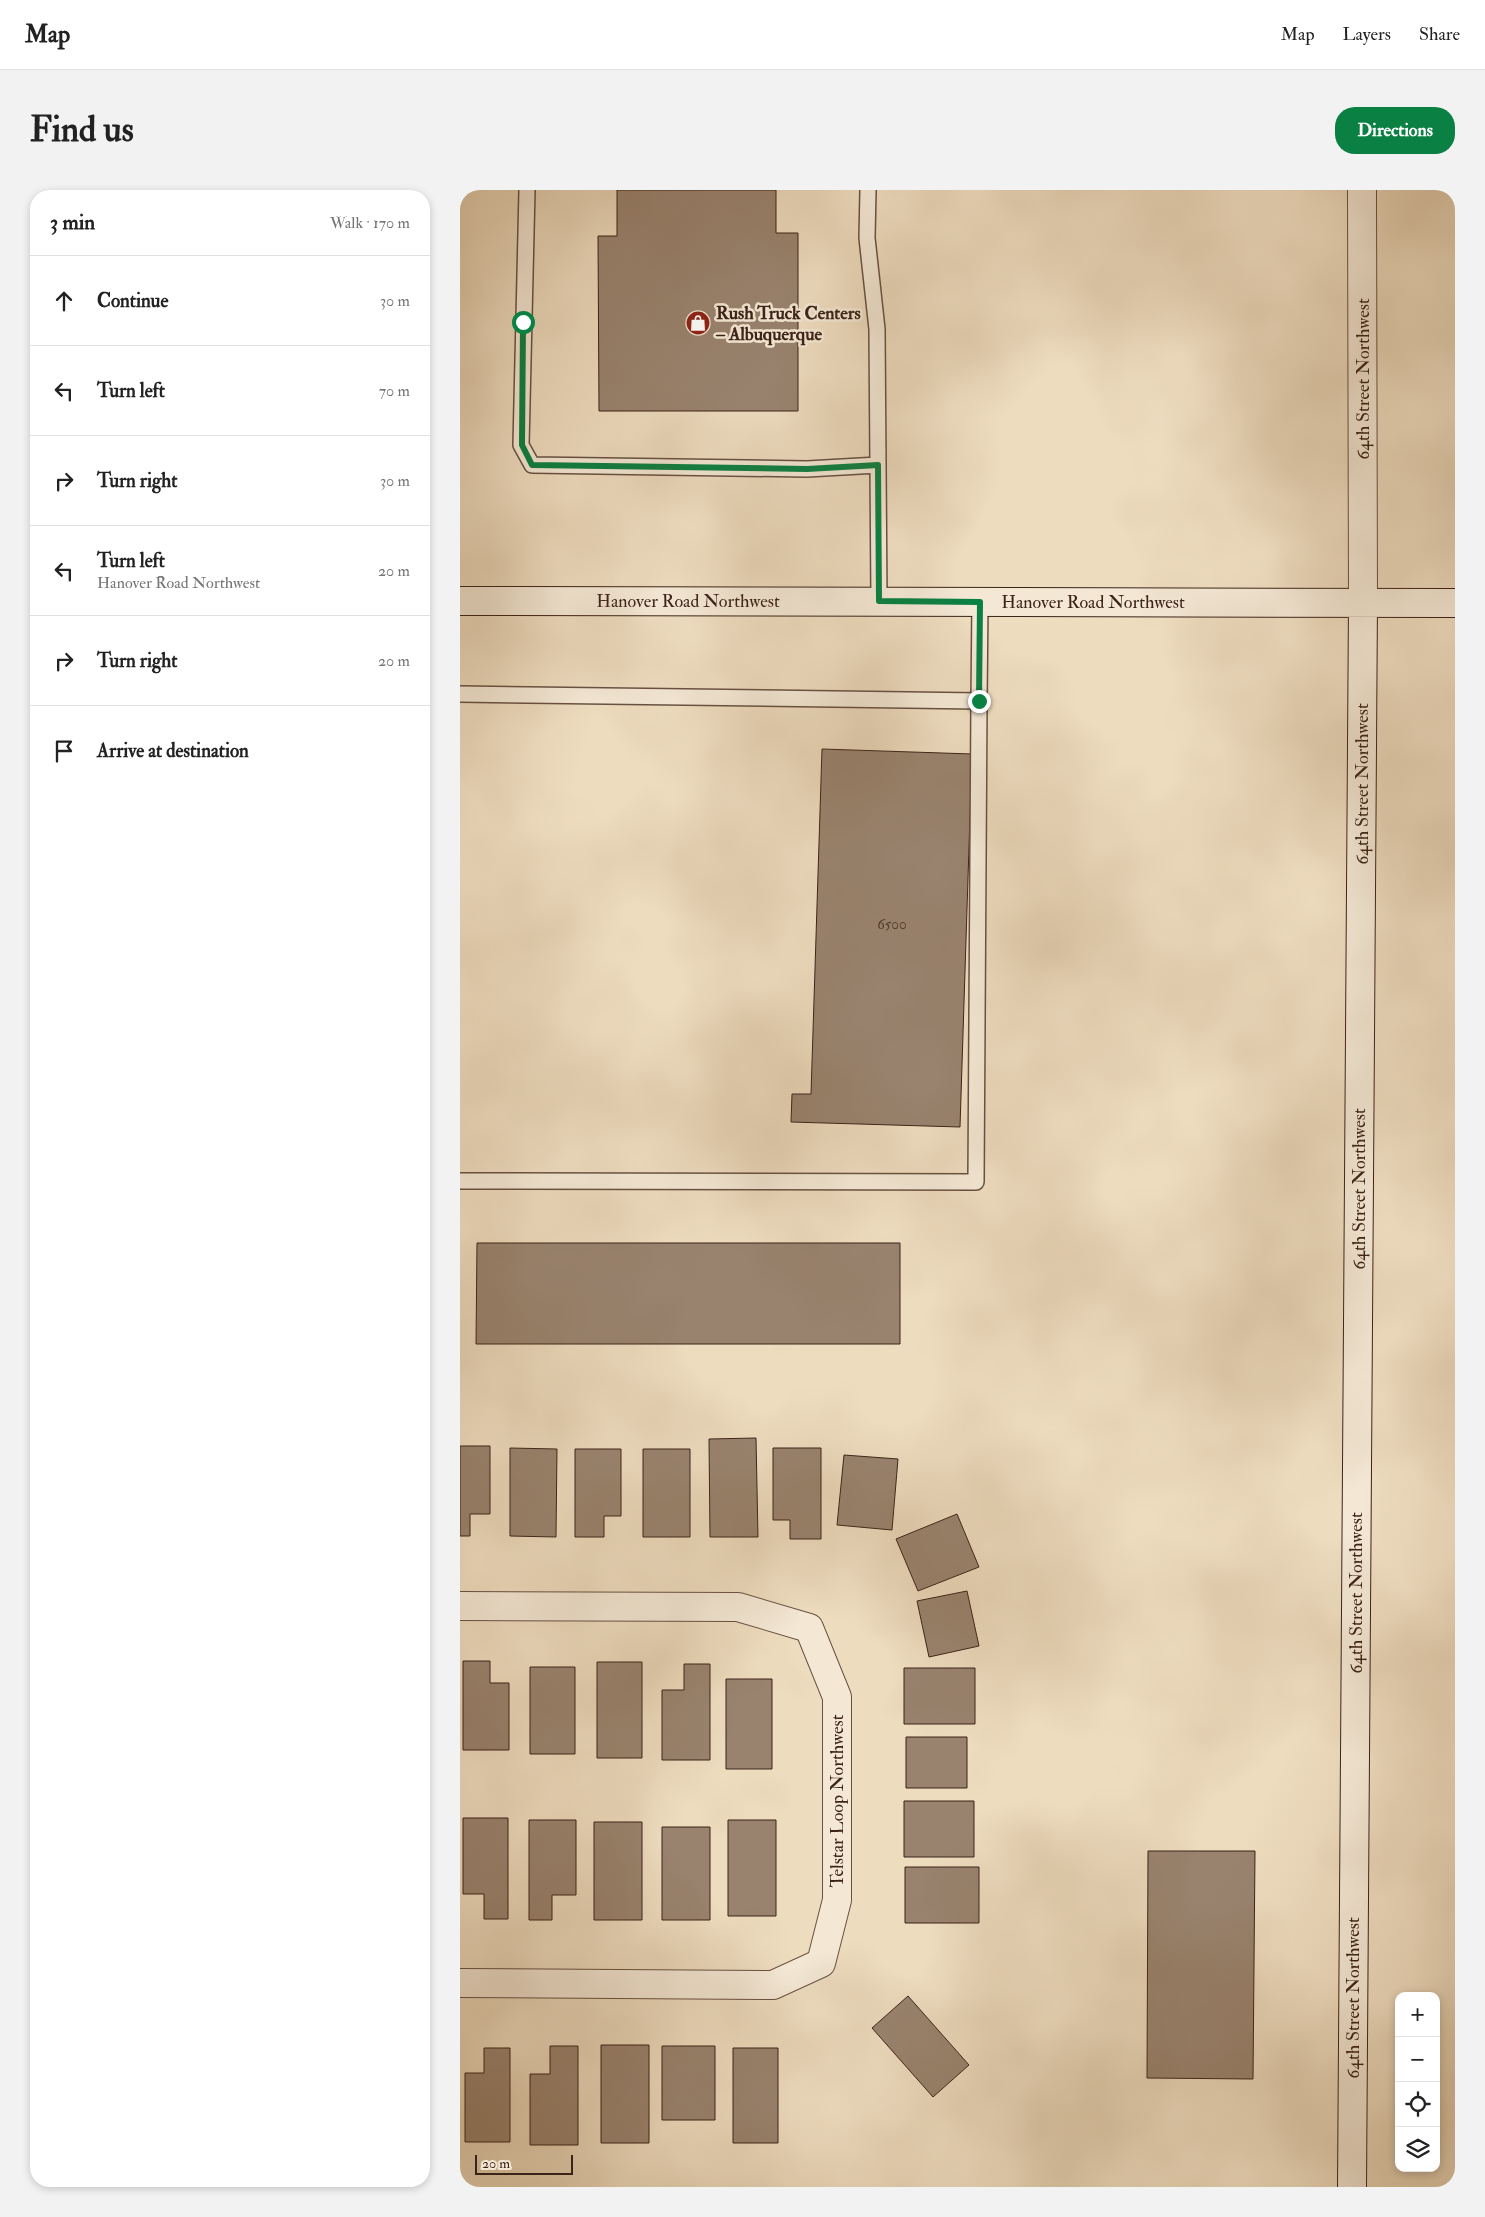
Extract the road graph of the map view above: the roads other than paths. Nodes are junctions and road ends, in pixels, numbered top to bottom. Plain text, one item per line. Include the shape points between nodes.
1 (527, 190) edge
2 (868, 190) edge
3 (1362, 190) edge
4 (878, 465) junction
5 (460, 601) edge
6 (879, 601) junction
7 (980, 602) junction
8 (1363, 602) junction
9 (1455, 603) edge
10 (460, 694) edge
11 (979, 701) junction
12 (460, 1181) edge
13 (460, 1606) edge
14 (460, 1983) edge
15 (1352, 2187) edge

1 - 4 lane via 522,445 532,465 807,469
2 - 4 lane via 867,238 877,329
3 - 8 street, 64th Street Northwest
4 - 6 lane
5 - 6 street, Hanover Road Northwest
6 - 7 street, Hanover Road Northwest
7 - 8 street, Hanover Road Northwest
7 - 11 lane
8 - 9 street, Hanover Road Northwest
8 - 15 street, 64th Street Northwest
10 - 11 lane
11 - 12 lane via 976,1182
13 - 14 street, Telstar Loop Northwest via 738,1607 809,1628 837,1697 837,1900 821,1963 773,1985

